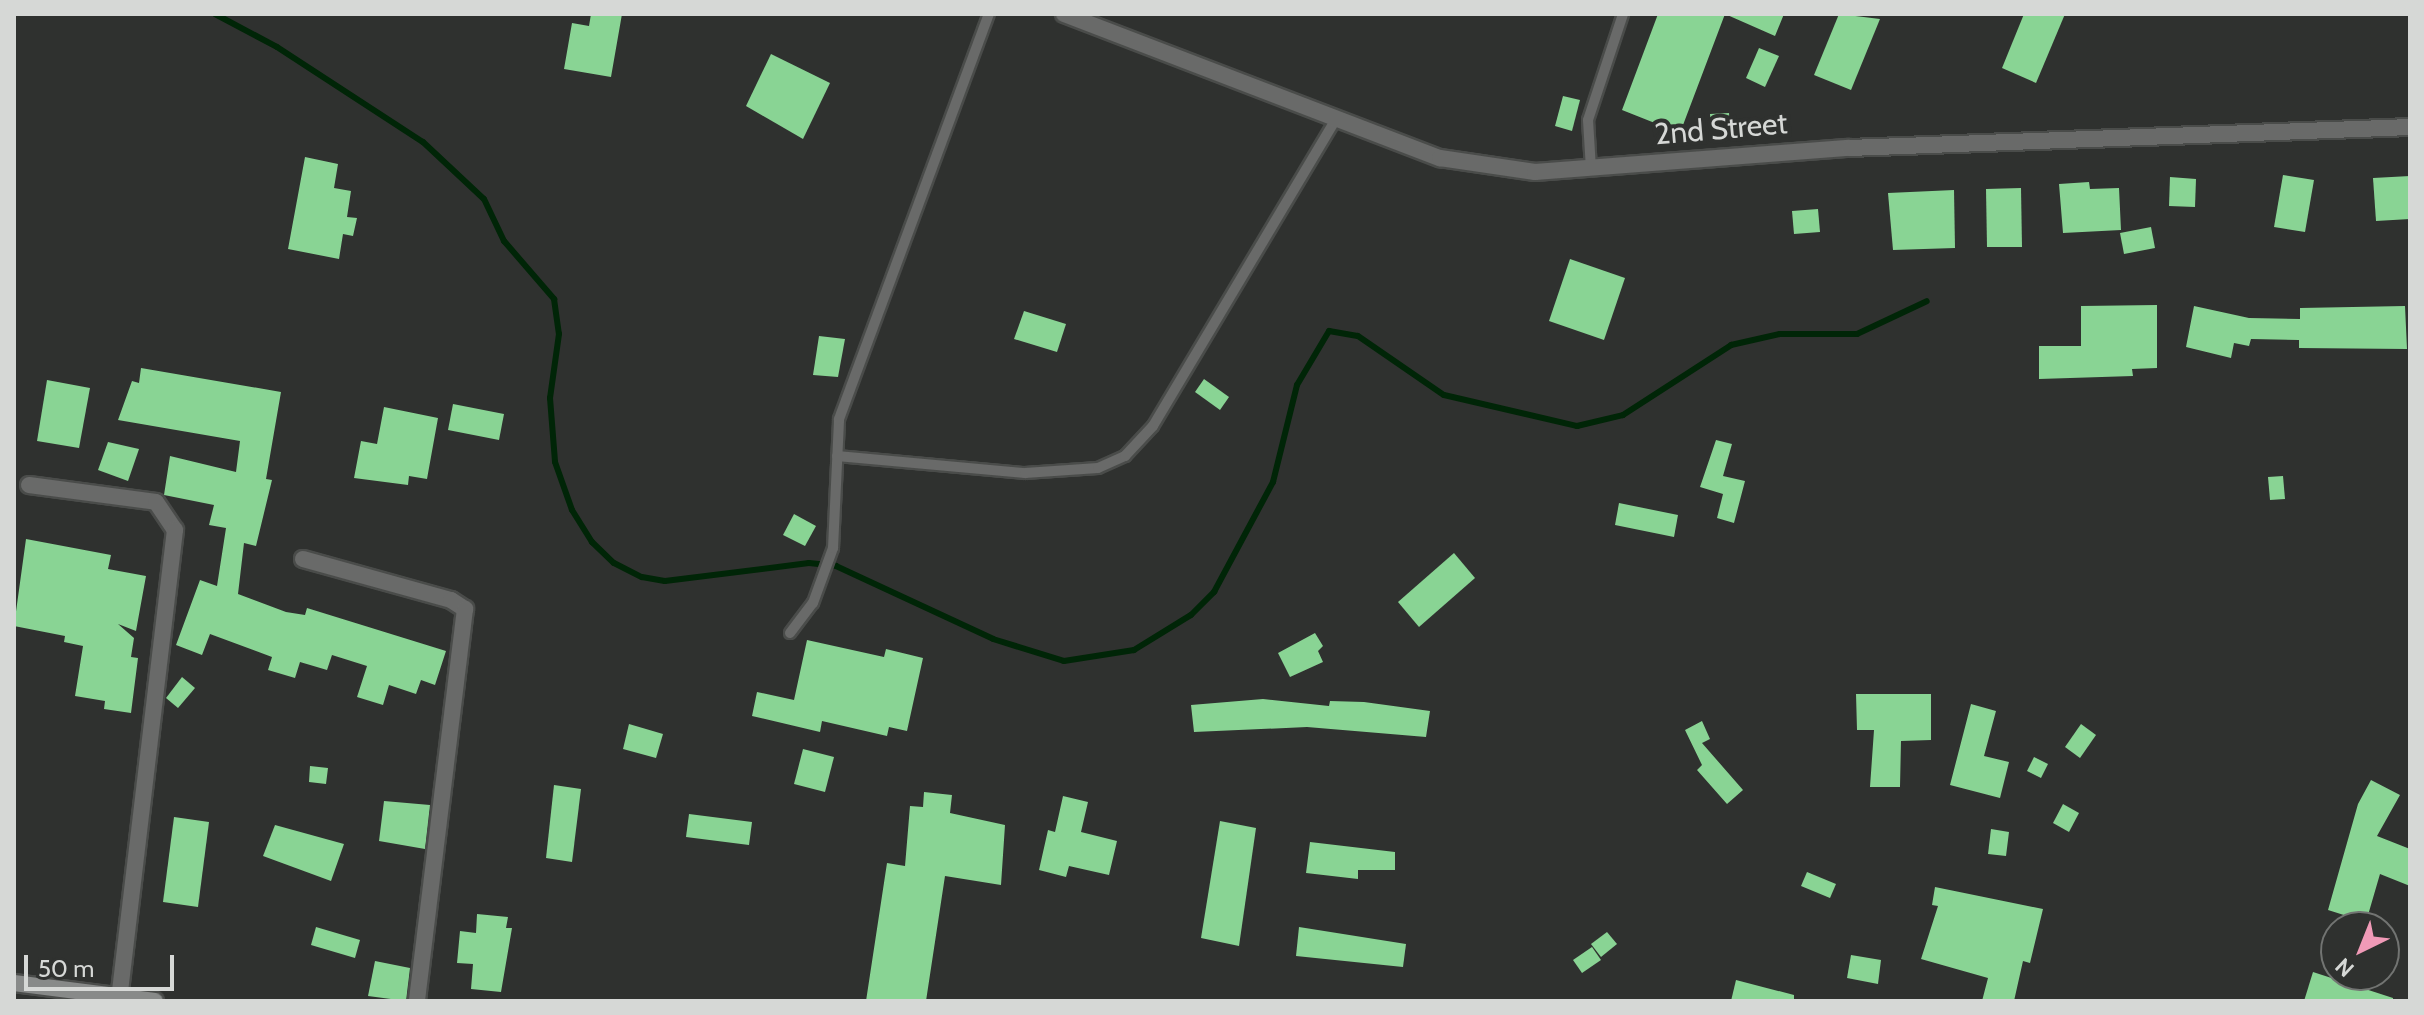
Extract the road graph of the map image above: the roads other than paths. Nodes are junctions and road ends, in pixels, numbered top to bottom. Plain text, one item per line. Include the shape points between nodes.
1 (989, 14) edge
2 (1064, 14) edge
3 (1623, 14) edge
4 (1335, 121) junction
5 (2410, 127) edge
6 (1591, 169) junction
7 (837, 456) junction
8 (29, 485) dead end
9 (303, 559) dead end
10 (790, 633) dead end
11 (14, 983) edge
12 (119, 997) junction
13 (155, 1001) edge
14 (417, 1001) edge

1 - 7 lane via 839,419
2 - 4 street, 2nd Street
3 - 6 lane via 1588,120
4 - 6 street, 2nd Street via 1483,166 1535,172
4 - 7 lane via 1153,426 1125,456 1098,468 1025,473
5 - 6 street, 2nd Street via 1849,148
7 - 10 lane via 833,548 813,603
8 - 12 street via 156,502 175,530
9 - 14 street via 451,600 465,609
11 - 12 main road
12 - 13 main road

